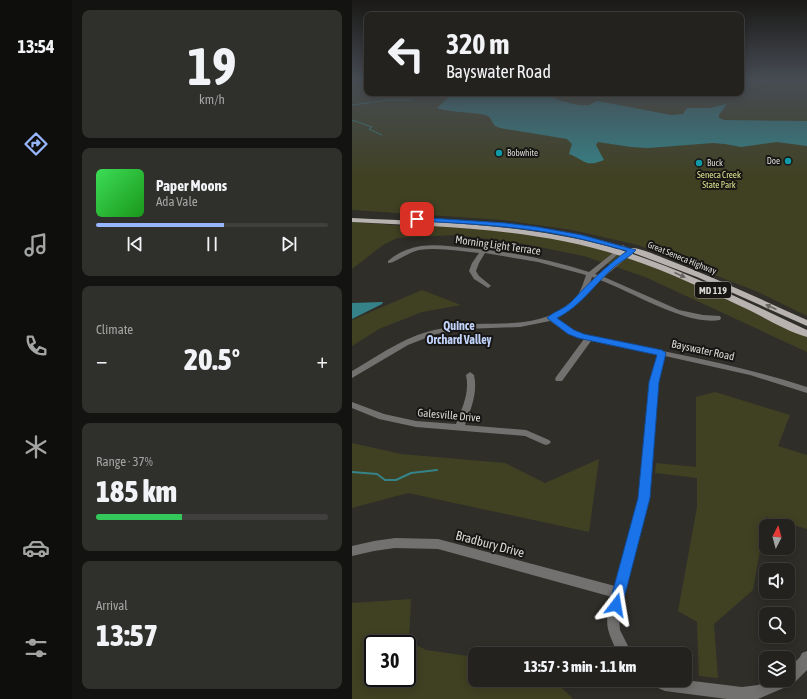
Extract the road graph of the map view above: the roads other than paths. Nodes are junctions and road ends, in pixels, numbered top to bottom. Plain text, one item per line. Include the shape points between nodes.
1 (352, 215) edge
2 (352, 220) edge
3 (483, 251) junction
4 (625, 251) junction
5 (390, 262) dead end
6 (590, 274) junction
7 (599, 278) junction
8 (488, 286) dead end
9 (580, 296) junction
10 (551, 318) junction
11 (717, 318) dead end
12 (807, 324) edge
13 (807, 334) edge
14 (589, 338) junction
15 (662, 353) junction
16 (352, 375) edge
17 (470, 375) dead end
18 (559, 379) dead end
19 (807, 390) edge
20 (352, 405) edge
21 (459, 428) junction
22 (546, 442) dead end
23 (352, 551) edge
24 (619, 593) junction
25 (622, 647) edge
26 (807, 658) edge
27 (795, 672) edge
28 (688, 687) edge
29 (770, 687) edge

1 - 4 main road, Great Seneca Highway / MD 119 via 523,227 582,237
2 - 4 main road, Great Seneca Highway / MD 119 via 522,232
3 - 5 street, Morning Light Terrace via 421,248 401,254
3 - 6 street, Morning Light Terrace via 542,261
3 - 8 street via 472,272
4 - 6 street
4 - 7 street
12 -> 4 main road, Great Seneca Highway / MD 119 via 707,278
4 -> 13 main road, Great Seneca Highway / MD 119
6 - 7 street, Morning Light Terrace
6 - 9 street
7 - 9 street
7 - 11 street, Morning Light Terrace via 677,311 703,318
9 - 10 street via 575,303
10 - 14 street, Bayswater Road via 571,332
10 - 16 street via 520,326 464,327 428,333 398,346
14 - 15 street, Bayswater Road
14 - 18 street
15 - 19 street, Bayswater Road via 736,368
15 - 24 street via 654,382 644,498
17 - 21 street via 472,390
20 - 21 street, Galesville Drive via 382,417 416,424
21 - 22 street, Galesville Drive via 526,433
23 - 24 street, Bradbury Drive via 372,545 407,541 438,544
24 - 25 street via 613,617 614,630
26 - 27 street
28 - 29 street via 742,694

